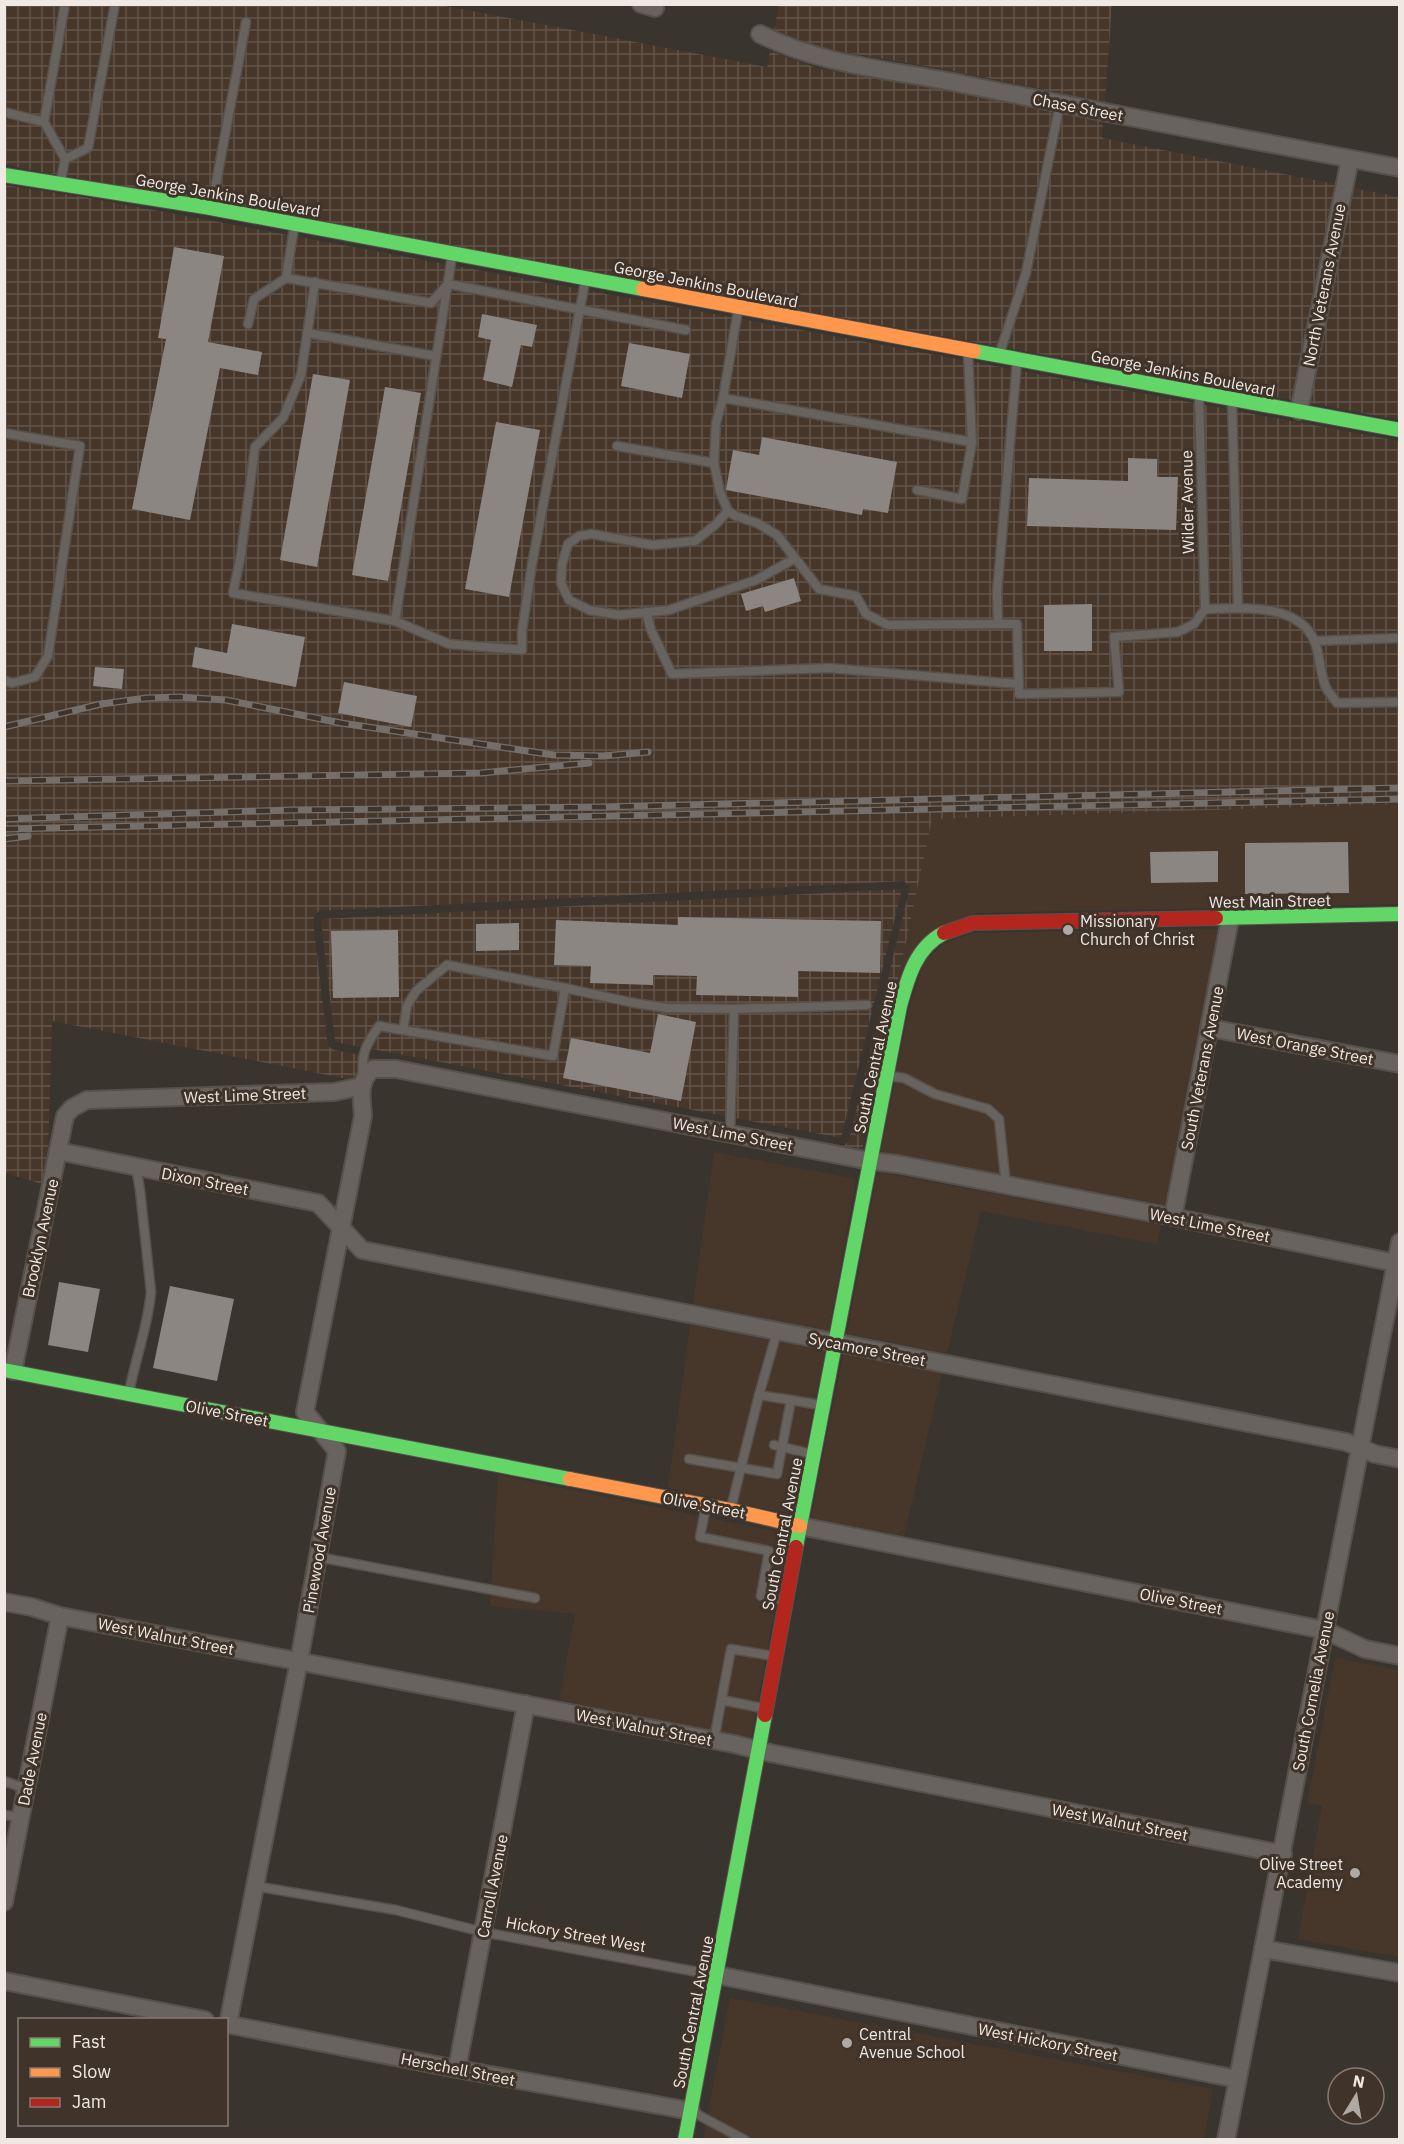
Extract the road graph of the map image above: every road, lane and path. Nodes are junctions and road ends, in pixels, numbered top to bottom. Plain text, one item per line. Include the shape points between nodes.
1 (65, 4) edge
2 (115, 4) edge
3 (246, 22) dead end
4 (760, 34) dead end
5 (1060, 104) junction
6 (4, 112) edge
7 (44, 122) junction
8 (65, 159) junction
9 (1350, 159) junction
10 (1400, 168) edge
11 (4, 175) edge
12 (60, 183) junction
13 (212, 208) junction
14 (295, 224) junction
15 (453, 253) junction
16 (286, 278) junction
17 (586, 278) junction
18 (315, 282) junction
19 (448, 284) junction
20 (739, 307) junction
21 (581, 309) junction
22 (248, 324) dead end
23 (686, 330) dead end
24 (307, 333) junction
25 (968, 350) junction
26 (999, 355) junction
27 (435, 356) junction
28 (1017, 359) junction
29 (1199, 394) junction
30 (723, 398) junction
31 (1232, 400) junction
32 (1299, 411) junction
33 (1400, 430) edge
34 (4, 433) edge
35 (972, 442) junction
36 (617, 446) dead end
37 (714, 464) junction
38 (918, 490) dead end
39 (728, 511) junction
40 (794, 559) junction
41 (1238, 608) junction
42 (1205, 609) junction
43 (646, 612) junction
44 (395, 621) junction
45 (998, 624) junction
46 (1400, 638) edge
47 (1314, 640) junction
48 (4, 680) edge
49 (1019, 684) junction
50 (1400, 702) edge
51 (1400, 914) edge
52 (1230, 919) junction
53 (930, 942) joint
54 (565, 988) junction
55 (867, 1005) dead end
56 (734, 1009) junction
57 (1210, 1028) junction
58 (404, 1030) junction
59 (1400, 1064) edge
60 (886, 1076) junction
61 (362, 1082) junction
62 (72, 1108) joint
63 (730, 1134) junction
64 (58, 1151) junction
65 (870, 1161) junction
66 (136, 1167) junction
67 (1006, 1185) junction
68 (1173, 1217) junction
69 (342, 1229) junction
70 (1400, 1242) edge
71 (1398, 1264) edge
72 (777, 1332) junction
73 (836, 1343) junction
74 (9, 1370) edge
75 (129, 1394) junction
76 (759, 1395) junction
77 (791, 1400) junction
78 (824, 1405) junction
79 (322, 1431) junction
80 (779, 1447) junction
81 (1360, 1448) junction
82 (814, 1454) junction
83 (689, 1459) dead end
84 (1400, 1459) edge
85 (740, 1468) junction
86 (706, 1506) junction
87 (731, 1510) junction
88 (800, 1526) junction
89 (318, 1557) junction
90 (535, 1598) dead end
91 (787, 1601) junction
92 (4, 1602) edge
93 (60, 1616) junction
94 (1324, 1630) junction
95 (1400, 1656) edge
96 (776, 1657) junction
97 (299, 1661) junction
98 (722, 1700) junction
99 (526, 1704) junction
100 (766, 1709) junction
101 (714, 1740) junction
102 (758, 1750) junction
103 (4, 1781) edge
104 (27, 1789) junction
105 (12, 1816) edge
106 (1283, 1854) junction
107 (254, 1886) junction
108 (4, 1902) edge
109 (483, 1932) junction
110 (1263, 1948) junction
111 (1400, 1973) edge
112 (717, 1975) junction
113 (4, 1981) edge
114 (200, 2018) edge
115 (228, 2019) edge
116 (228, 2024) edge
117 (457, 2069) junction
118 (1238, 2079) junction
119 (691, 2111) junction
120 (685, 2139) edge
121 (745, 2139) edge
122 (1226, 2139) edge

1 - 7 lane
2 - 8 lane via 88,148
3 - 13 lane
4 - 5 street, Chase Street via 822,59
5 - 9 street, Chase Street
5 - 26 lane via 1026,273
6 - 7 lane
7 - 8 lane
8 - 12 lane
9 - 10 street, Chase Street
9 - 32 street, North Veterans Avenue
11 - 12 main road, George Jenkins Boulevard
12 - 13 main road, George Jenkins Boulevard
13 - 14 main road, George Jenkins Boulevard
14 - 15 main road, George Jenkins Boulevard
14 - 16 lane
15 - 17 main road, George Jenkins Boulevard
15 - 19 lane
16 - 18 lane
16 - 22 lane via 254,299
17 - 20 main road, George Jenkins Boulevard
17 - 21 lane
18 - 19 lane via 431,303
18 - 24 lane
19 - 21 lane
19 - 27 lane
20 - 25 main road, George Jenkins Boulevard
20 - 30 lane
21 - 23 lane
21 - 44 lane via 532,564 522,650 449,644
24 - 27 lane
24 - 44 lane via 301,375 283,418 255,447 233,592
25 - 26 main road, George Jenkins Boulevard
25 - 35 lane
26 - 28 main road, George Jenkins Boulevard
27 - 44 lane
28 - 29 main road, George Jenkins Boulevard
28 - 45 lane
29 - 31 main road, George Jenkins Boulevard
29 - 42 lane, Wilder Avenue
30 - 35 lane
30 - 37 lane via 716,423
31 - 32 main road, George Jenkins Boulevard
31 - 41 lane
32 - 33 main road, George Jenkins Boulevard
34 - 48 lane via 80,446 48,656 35,678 12,683
35 - 38 lane via 962,499
36 - 37 lane
37 - 39 lane
39 - 40 lane via 777,535
39 - 43 lane via 696,541 652,545 592,534 579,536 568,544 561,582 569,600 589,610 619,615
40 - 43 lane via 756,580 669,610
40 - 45 lane via 819,589 856,596 866,614 888,625
41 - 42 lane
41 - 47 lane via 1282,614 1300,622
42 - 49 lane via 1194,624 1178,632 1114,637 1119,692 1019,694
43 - 49 lane via 672,674 829,668
45 - 49 lane via 1017,624
46 - 47 lane
47 - 50 lane via 1327,689 1337,703
51 - 52 main road, West Main Street
52 - 53 main road, West Main Street via 973,923 954,927
52 - 57 street, South Veterans Avenue
53 - 60 main road, South Central Avenue via 917,955 910,972
54 - 56 lane via 633,1004
54 - 58 lane via 447,965 416,991 407,1006
54 - 58 lane via 553,1056
55 - 56 lane
56 - 63 lane
57 - 59 street, West Orange Street
57 - 68 street, South Veterans Avenue
58 - 61 lane via 379,1026 366,1045
60 - 65 main road, South Central Avenue
60 - 67 lane via 904,1078 935,1094 988,1109 999,1119
61 - 62 street, West Lime Street via 334,1092 87,1100
61 - 63 street, West Lime Street via 373,1069 396,1069
61 - 69 street, Pinewood Avenue via 363,1116
62 - 64 street, Brooklyn Avenue via 65,1116
63 - 65 street, West Lime Street
64 - 66 street, Dixon Street
64 - 74 street, Brooklyn Avenue
65 - 67 street, West Lime Street
65 - 73 main road, South Central Avenue
66 - 69 street, Dixon Street via 318,1203
66 - 75 lane via 151,1292
67 - 68 street, West Lime Street
68 - 71 street, West Lime Street
69 - 72 street, Sycamore Street via 362,1251
69 - 79 street, Pinewood Avenue via 305,1412
70 - 71 street, South Cornelia Avenue
71 - 81 street, South Cornelia Avenue
72 - 73 street, Sycamore Street
72 - 76 lane
73 - 78 main road, South Central Avenue
73 - 81 street, Sycamore Street via 1346,1442
74 - 75 main road, Olive Street
75 - 79 main road, Olive Street
76 - 77 lane
76 - 85 lane via 752,1441
77 - 78 lane
77 - 80 lane
78 - 82 main road, South Central Avenue
79 - 86 main road, Olive Street
79 - 89 street, Pinewood Avenue via 337,1451
80 - 82 lane
80 - 85 lane via 777,1474
81 - 84 street, Sycamore Street
81 - 94 street, South Cornelia Avenue
82 - 88 main road, South Central Avenue
83 - 85 lane
85 - 87 lane
86 - 87 main road, Olive Street
86 - 91 lane via 700,1538 769,1551 761,1596
87 - 88 main road, Olive Street
88 - 91 main road, South Central Avenue
88 - 94 street, Olive Street
89 - 90 lane
89 - 97 street, Pinewood Avenue
91 - 96 main road, South Central Avenue
92 - 93 street, West Walnut Street
93 - 97 street, West Walnut Street
93 - 104 street, Dade Avenue
94 - 95 street, Olive Street via 1365,1649
94 - 106 street, South Cornelia Avenue
96 - 98 lane via 731,1648
96 - 100 main road, South Central Avenue
97 - 99 street, West Walnut Street
97 - 107 street, Pinewood Avenue
98 - 100 lane
98 - 101 lane
99 - 101 street, West Walnut Street
99 - 109 street, Carroll Avenue
100 - 102 main road, South Central Avenue
101 - 102 street, West Walnut Street
102 - 106 street, West Walnut Street
102 - 112 main road, South Central Avenue
103 - 104 lane
104 - 105 street, Dade Avenue
105 - 108 street, Dade Avenue
106 - 110 street, South Cornelia Avenue
107 - 109 lane, Hickory Street West via 396,1910
107 - 115 street, Pinewood Avenue
109 - 112 lane, Hickory Street West
109 - 117 street, Carroll Avenue
110 - 111 street
110 - 118 street, South Cornelia Avenue
112 - 118 street, West Hickory Street
112 - 119 main road, South Central Avenue
113 - 114 street
116 - 117 street, Herschell Street
117 - 119 street, Herschell Street
118 - 122 street, South Cornelia Avenue
119 - 120 main road, South Central Avenue
119 - 121 lane

